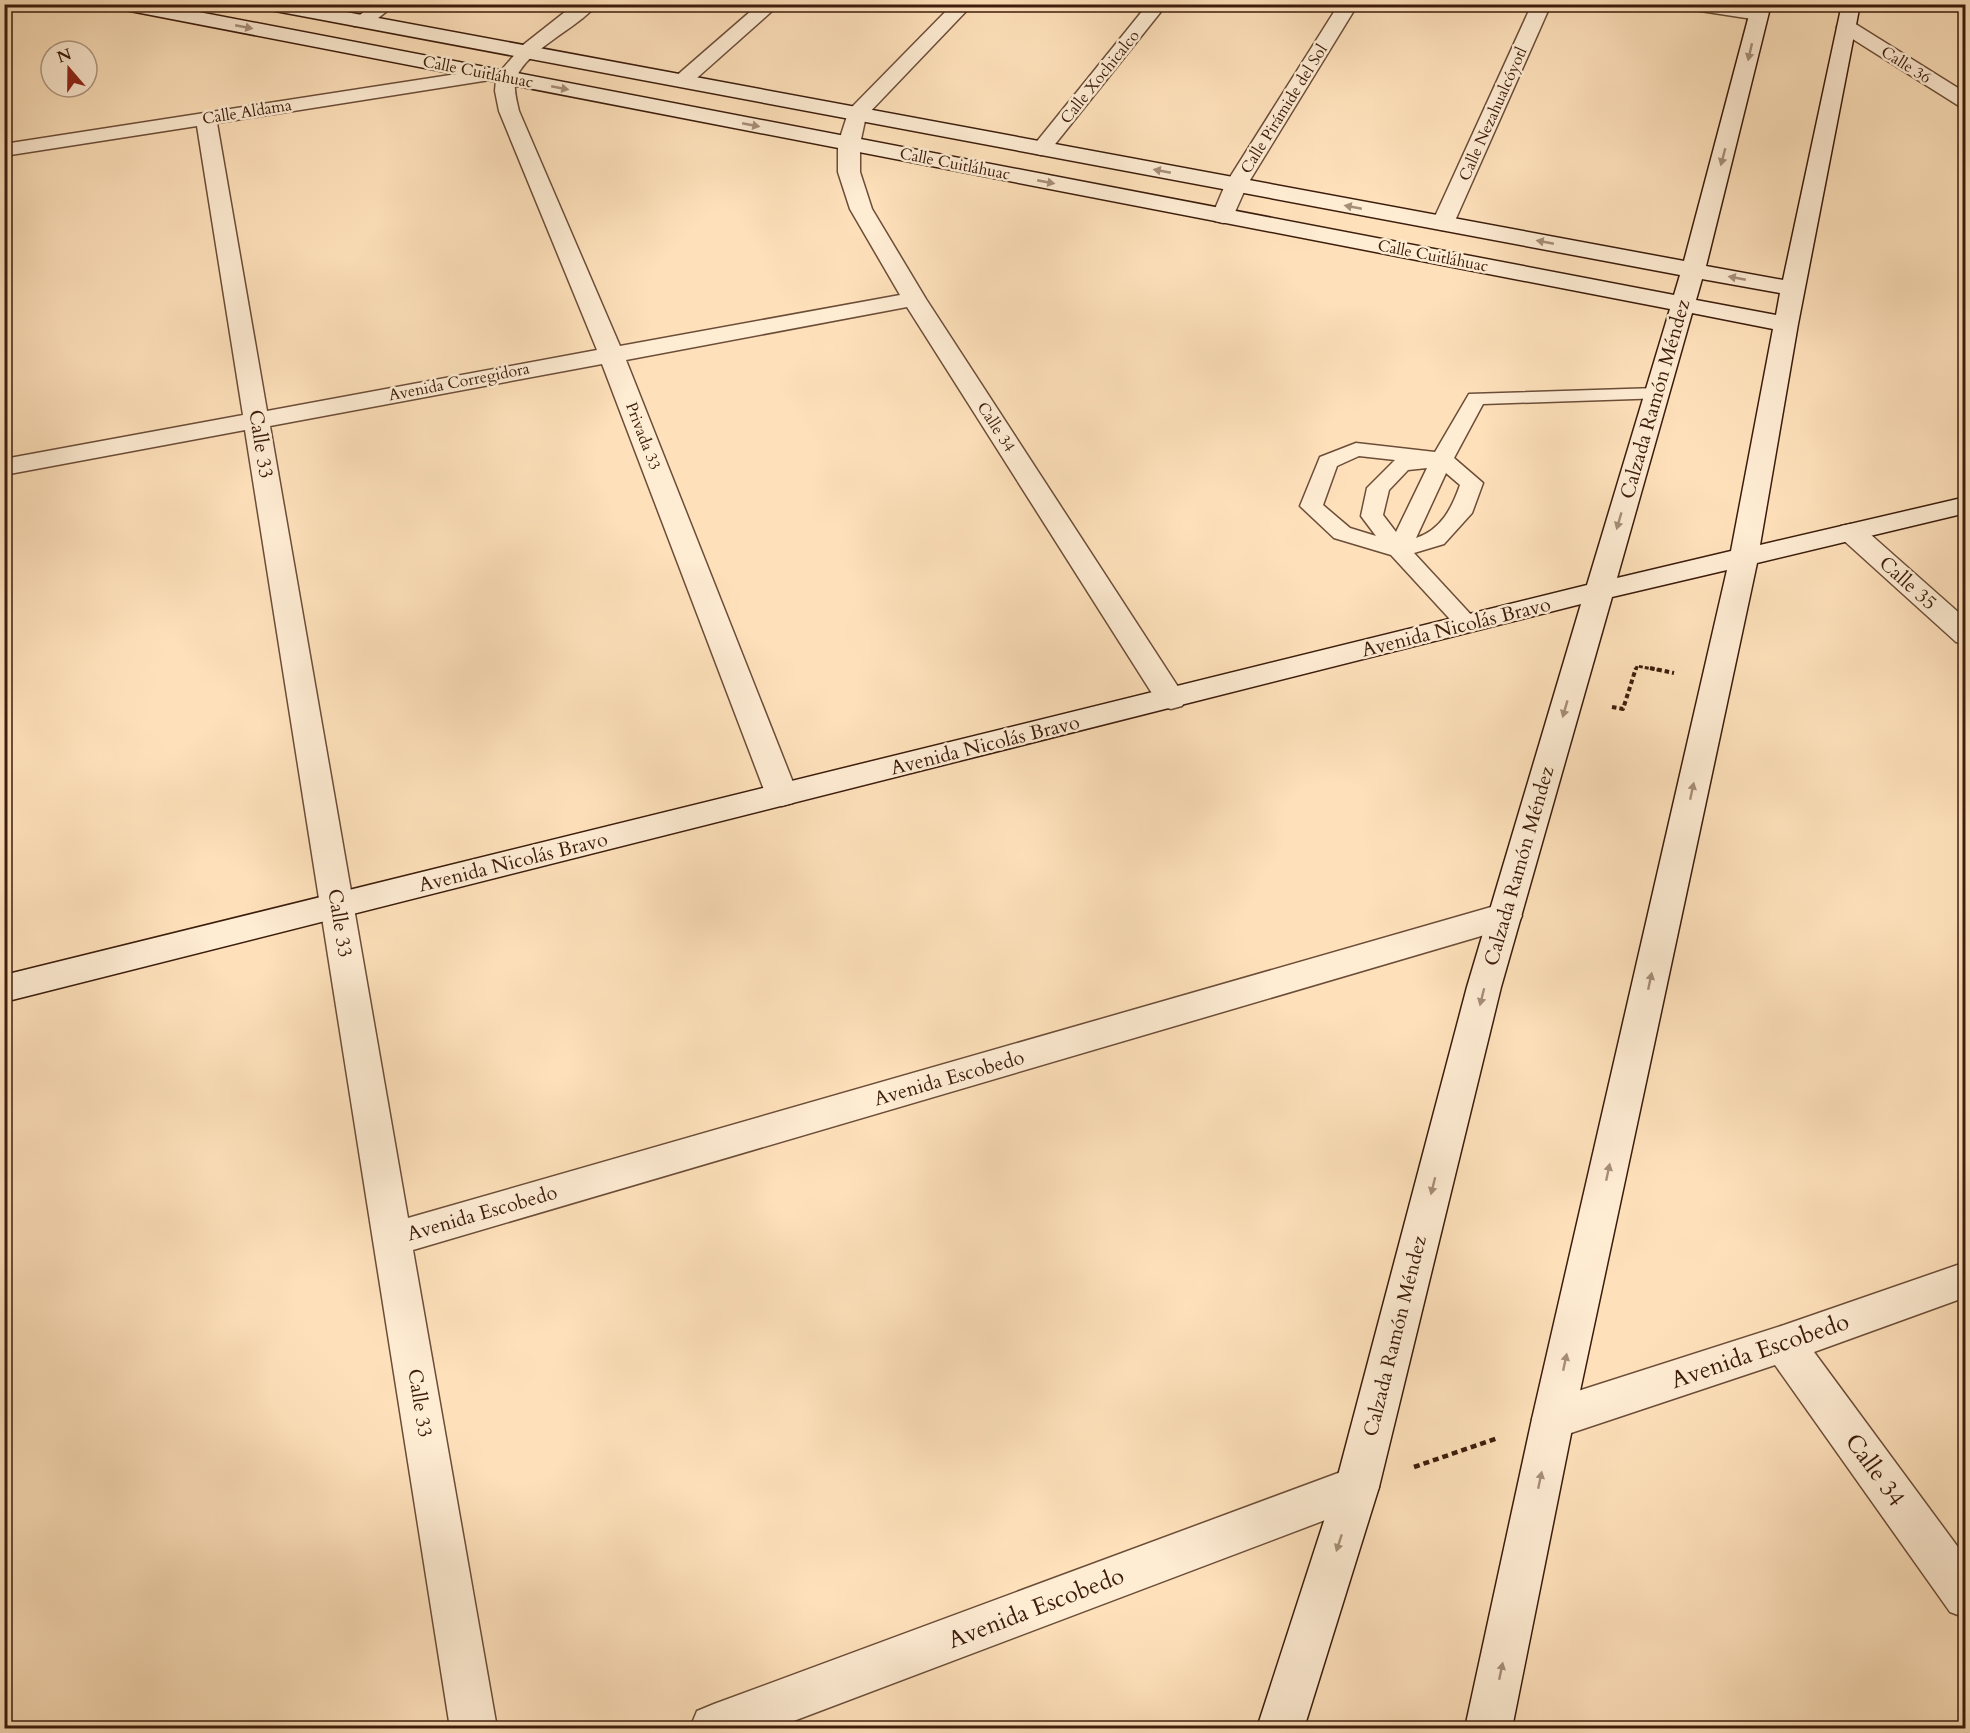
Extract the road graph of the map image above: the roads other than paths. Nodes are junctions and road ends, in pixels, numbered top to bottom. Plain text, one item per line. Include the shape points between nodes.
1 (125, 4) edge
2 (270, 4) edge
3 (387, 4) edge
4 (588, 4) edge
5 (771, 4) edge
6 (964, 4) edge
7 (1158, 4) edge
8 (1348, 4) edge
9 (1542, 4) edge
10 (1694, 4) edge
11 (1760, 9) edge
12 (191, 10) edge
13 (1849, 16) edge
14 (361, 22) junction
15 (526, 52) junction
16 (498, 76) junction
17 (682, 81) junction
18 (1965, 102) edge
19 (856, 114) junction
20 (206, 118) junction
21 (849, 144) junction
22 (1041, 149) junction
23 (4, 150) edge
24 (1236, 185) junction
25 (1223, 216) junction
26 (1443, 224) junction
27 (1693, 270) junction
28 (1794, 289) junction
29 (914, 299) junction
30 (1682, 304) junction
31 (1786, 324) junction
32 (611, 354) junction
33 (1656, 393) junction
34 (257, 420) junction
35 (1442, 459) junction
36 (4, 467) edge
37 (1965, 505) edge
38 (1851, 532) junction
39 (1399, 550) junction
40 (1744, 557) junction
41 (1599, 591) junction
42 (1467, 624) junction
43 (1965, 635) edge
44 (1171, 699) junction
45 (782, 795) junction
46 (337, 906) junction
47 (1505, 916) junction
48 (4, 989) edge
49 (393, 1239) junction
50 (1965, 1279) edge
51 (1784, 1344) junction
52 (1553, 1419) junction
53 (1357, 1487) junction
54 (1965, 1596) edge
55 (473, 1728) edge
56 (714, 1728) edge
57 (1281, 1728) edge
58 (1489, 1728) edge

1 - 12 street, Calle Cuitláhuac
2 - 14 street, Calle Cuitláhuac
3 - 14 street
4 - 15 street
5 - 17 street
6 - 19 street
7 - 22 street, Calle Xochicalco
8 - 24 street, Calle Pirámide del Sol
9 - 26 street, Calle Nezahualcóyotl
10 - 11 street
11 -> 27 street, Calzada Ramón Méndez
12 -> 16 street, Calle Cuitláhuac
13 - 18 street, Calle 36
13 - 28 street
14 - 15 street, Calle Cuitláhuac
15 - 16 street
15 - 17 street, Calle Cuitláhuac
16 - 20 street, Calle Aldama
16 -> 21 street, Calle Cuitláhuac
16 - 32 street, Privada 33
17 - 19 street, Calle Cuitláhuac
19 - 21 street, Calle 34
19 - 22 street, Calle Cuitláhuac
20 - 23 street, Calle Aldama
20 - 34 street, Calle 33
21 -> 25 street, Calle Cuitláhuac
21 - 29 street, Calle 34 via 849,172 861,209
24 -> 22 street, Calle Cuitláhuac
24 - 25 street, Calle Pirámide del Sol
26 -> 24 street, Calle Cuitláhuac
25 - 30 street, Calle Cuitláhuac
27 -> 26 street, Calle Cuitláhuac
28 -> 27 street, Calle Cuitláhuac
27 - 30 street, Calzada Ramón Méndez
28 - 31 street
29 - 32 street, Avenida Corregidora
29 - 44 street, Calle 34
30 - 31 street, Calle Cuitláhuac
30 - 33 street, Calzada Ramón Méndez
31 - 40 street
32 - 34 street, Avenida Corregidora
32 - 45 street, Privada 33
33 - 35 lane via 1476,398
33 -> 41 street, Calzada Ramón Méndez
34 - 36 street, Avenida Corregidora
34 - 46 street, Calle 33
35 - 39 lane
35 - 39 lane via 1472,483 1461,513 1436,539
35 - 39 lane via 1401,465 1378,488 1372,516
35 - 39 lane via 1356,449 1328,462 1311,506 1342,533
37 - 38 street, Avenida Nicolás Bravo
38 - 40 street, Avenida Nicolás Bravo
38 - 43 street, Calle 35
39 - 42 lane
40 - 41 street, Avenida Nicolás Bravo
52 -> 40 street
41 - 42 street, Avenida Nicolás Bravo
41 -> 47 street, Calzada Ramón Méndez
42 - 44 street, Avenida Nicolás Bravo
44 - 45 street, Avenida Nicolás Bravo
45 - 46 street, Avenida Nicolás Bravo
46 - 48 street, Avenida Nicolás Bravo
46 - 49 street, Calle 33
47 - 49 street, Avenida Escobedo
47 -> 53 street, Calzada Ramón Méndez
49 - 55 street, Calle 33
50 - 51 street, Avenida Escobedo
51 - 52 street, Avenida Escobedo
51 - 54 street, Calle 34
58 -> 52 street
53 - 56 street, Avenida Escobedo
53 -> 57 street, Calzada Ramón Méndez

